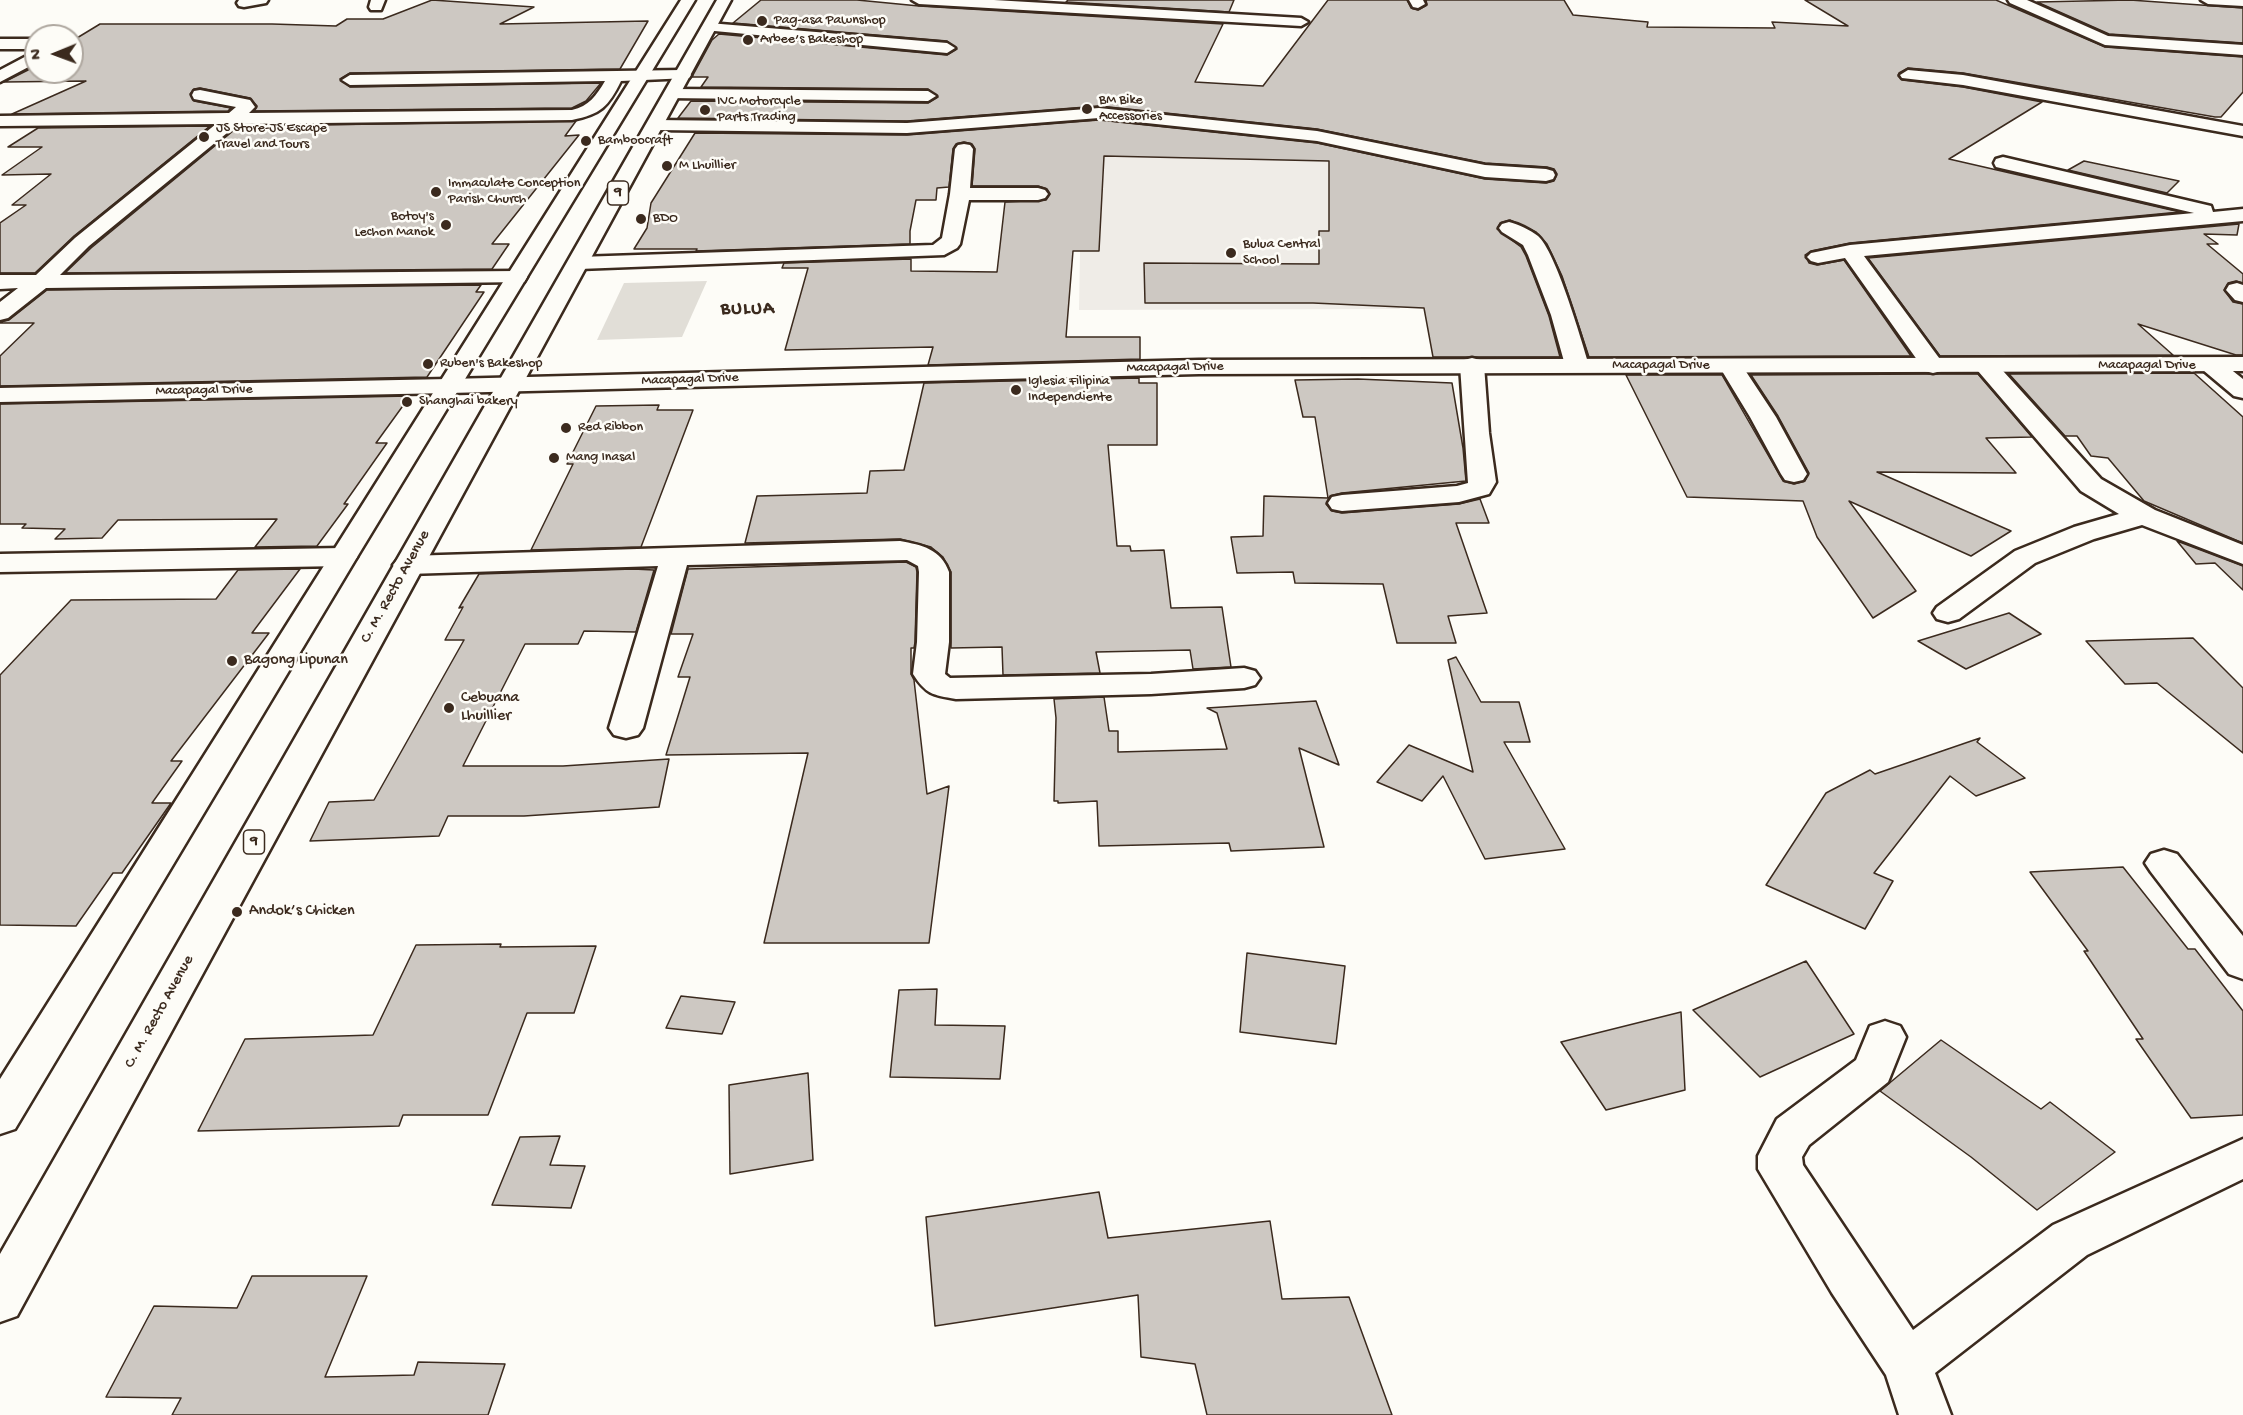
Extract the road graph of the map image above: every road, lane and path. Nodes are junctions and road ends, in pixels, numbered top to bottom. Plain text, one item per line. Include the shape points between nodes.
1 (261, 0) edge
2 (688, 0) edge
3 (724, 0) edge
4 (919, 0) edge
5 (2015, 0) edge
6 (2208, 0) edge
7 (2243, 2) edge
8 (244, 3) dead end
9 (1301, 22) dead end
10 (709, 27) junction
11 (0, 44) edge
12 (24, 44) edge
13 (947, 48) dead end
14 (2243, 50) edge
15 (24, 63) edge
16 (683, 75) junction
17 (1908, 75) dead end
18 (0, 76) edge
19 (615, 76) junction
20 (642, 76) junction
21 (350, 80) dead end
22 (673, 94) junction
23 (200, 95) dead end
24 (928, 96) dead end
25 (232, 120) junction
26 (0, 121) edge
27 (653, 130) junction
28 (2243, 131) edge
29 (604, 136) junction
30 (964, 149) dead end
31 (2003, 163) dead end
32 (1546, 175) dead end
33 (1038, 194) dead end
34 (960, 195) junction
35 (2238, 216) edge
36 (1509, 228) dead end
37 (1850, 250) junction
38 (1818, 257) dead end
39 (579, 263) junction
40 (516, 277) junction
41 (42, 280) junction
42 (0, 282) edge
43 (0, 313) edge
44 (2243, 364) edge
45 (1472, 365) junction
46 (1577, 365) junction
47 (2211, 365) junction
48 (1731, 366) junction
49 (1933, 366) junction
50 (1986, 366) junction
51 (510, 385) junction
52 (449, 386) junction
53 (2243, 392) edge
54 (0, 394) edge
55 (1794, 474) dead end
56 (1342, 503) dead end
57 (2145, 515) junction
58 (2243, 555) edge
59 (342, 556) junction
60 (675, 557) junction
61 (0, 563) edge
62 (408, 565) junction
63 (1948, 613) dead end
64 (1244, 678) dead end
65 (626, 728) dead end
66 (2163, 863) dead end
67 (2243, 964) edge
68 (1885, 1037) dead end
69 (0, 1116) edge
70 (2243, 1158) edge
71 (0, 1300) edge
72 (1907, 1364) junction
73 (1924, 1415) edge

1 - 8 main road
2 - 20 main road
3 - 10 main road, C. M. Recto Avenue / 9
4 - 9 main road
5 - 14 main road via 2095,37 2121,43
6 - 7 main road
10 - 13 main road
10 - 16 main road, C. M. Recto Avenue / 9
11 - 12 main road
15 - 18 main road
16 - 20 main road
16 - 22 main road, C. M. Recto Avenue / 9
17 - 28 main road via 1963,80
19 - 20 main road
19 - 21 main road
19 - 25 main road via 600,104 572,115
20 - 29 main road
22 - 24 main road
22 - 27 main road, C. M. Recto Avenue / 9
23 - 25 main road via 244,104 246,107
25 - 26 main road
25 - 41 main road via 82,242
27 - 29 main road
27 - 32 main road via 907,128 1107,113 1317,136 1485,171
27 - 39 main road, C. M. Recto Avenue / 9
29 - 40 main road
30 - 34 main road
31 - 35 main road
33 - 34 main road
34 - 39 main road via 950,244 937,251
35 - 37 main road
36 - 46 main road via 1531,241 1539,255
37 - 38 main road
37 - 49 main road
39 - 51 main road, C. M. Recto Avenue / 9
40 - 41 main road
40 - 52 main road
41 - 42 main road
41 - 43 main road
44 - 47 main road, Macapagal Drive
45 - 46 main road, Macapagal Drive
45 - 51 main road, Macapagal Drive via 1069,369
45 - 56 main road via 1482,482 1479,488 1459,494
46 - 48 main road, Macapagal Drive
47 - 50 main road, Macapagal Drive
47 - 53 main road
48 - 49 main road, Macapagal Drive
48 - 55 main road
49 - 50 main road, Macapagal Drive
50 - 57 main road via 2091,485
51 - 52 main road, Macapagal Drive
51 - 62 main road, C. M. Recto Avenue / 9
52 - 54 main road, Macapagal Drive
52 - 59 main road
57 - 58 main road
57 - 63 main road via 2084,533 2025,557
59 - 61 main road
59 - 69 main road
60 - 62 main road
60 - 64 main road via 916,552 931,562 934,572 929,674 942,687 1151,684
60 - 65 main road
62 - 71 main road, C. M. Recto Avenue / 9
66 - 67 main road
68 - 72 main road via 1873,1070 1793,1132 1780,1156 1781,1169
70 - 72 main road via 2070,1240
72 - 73 main road

